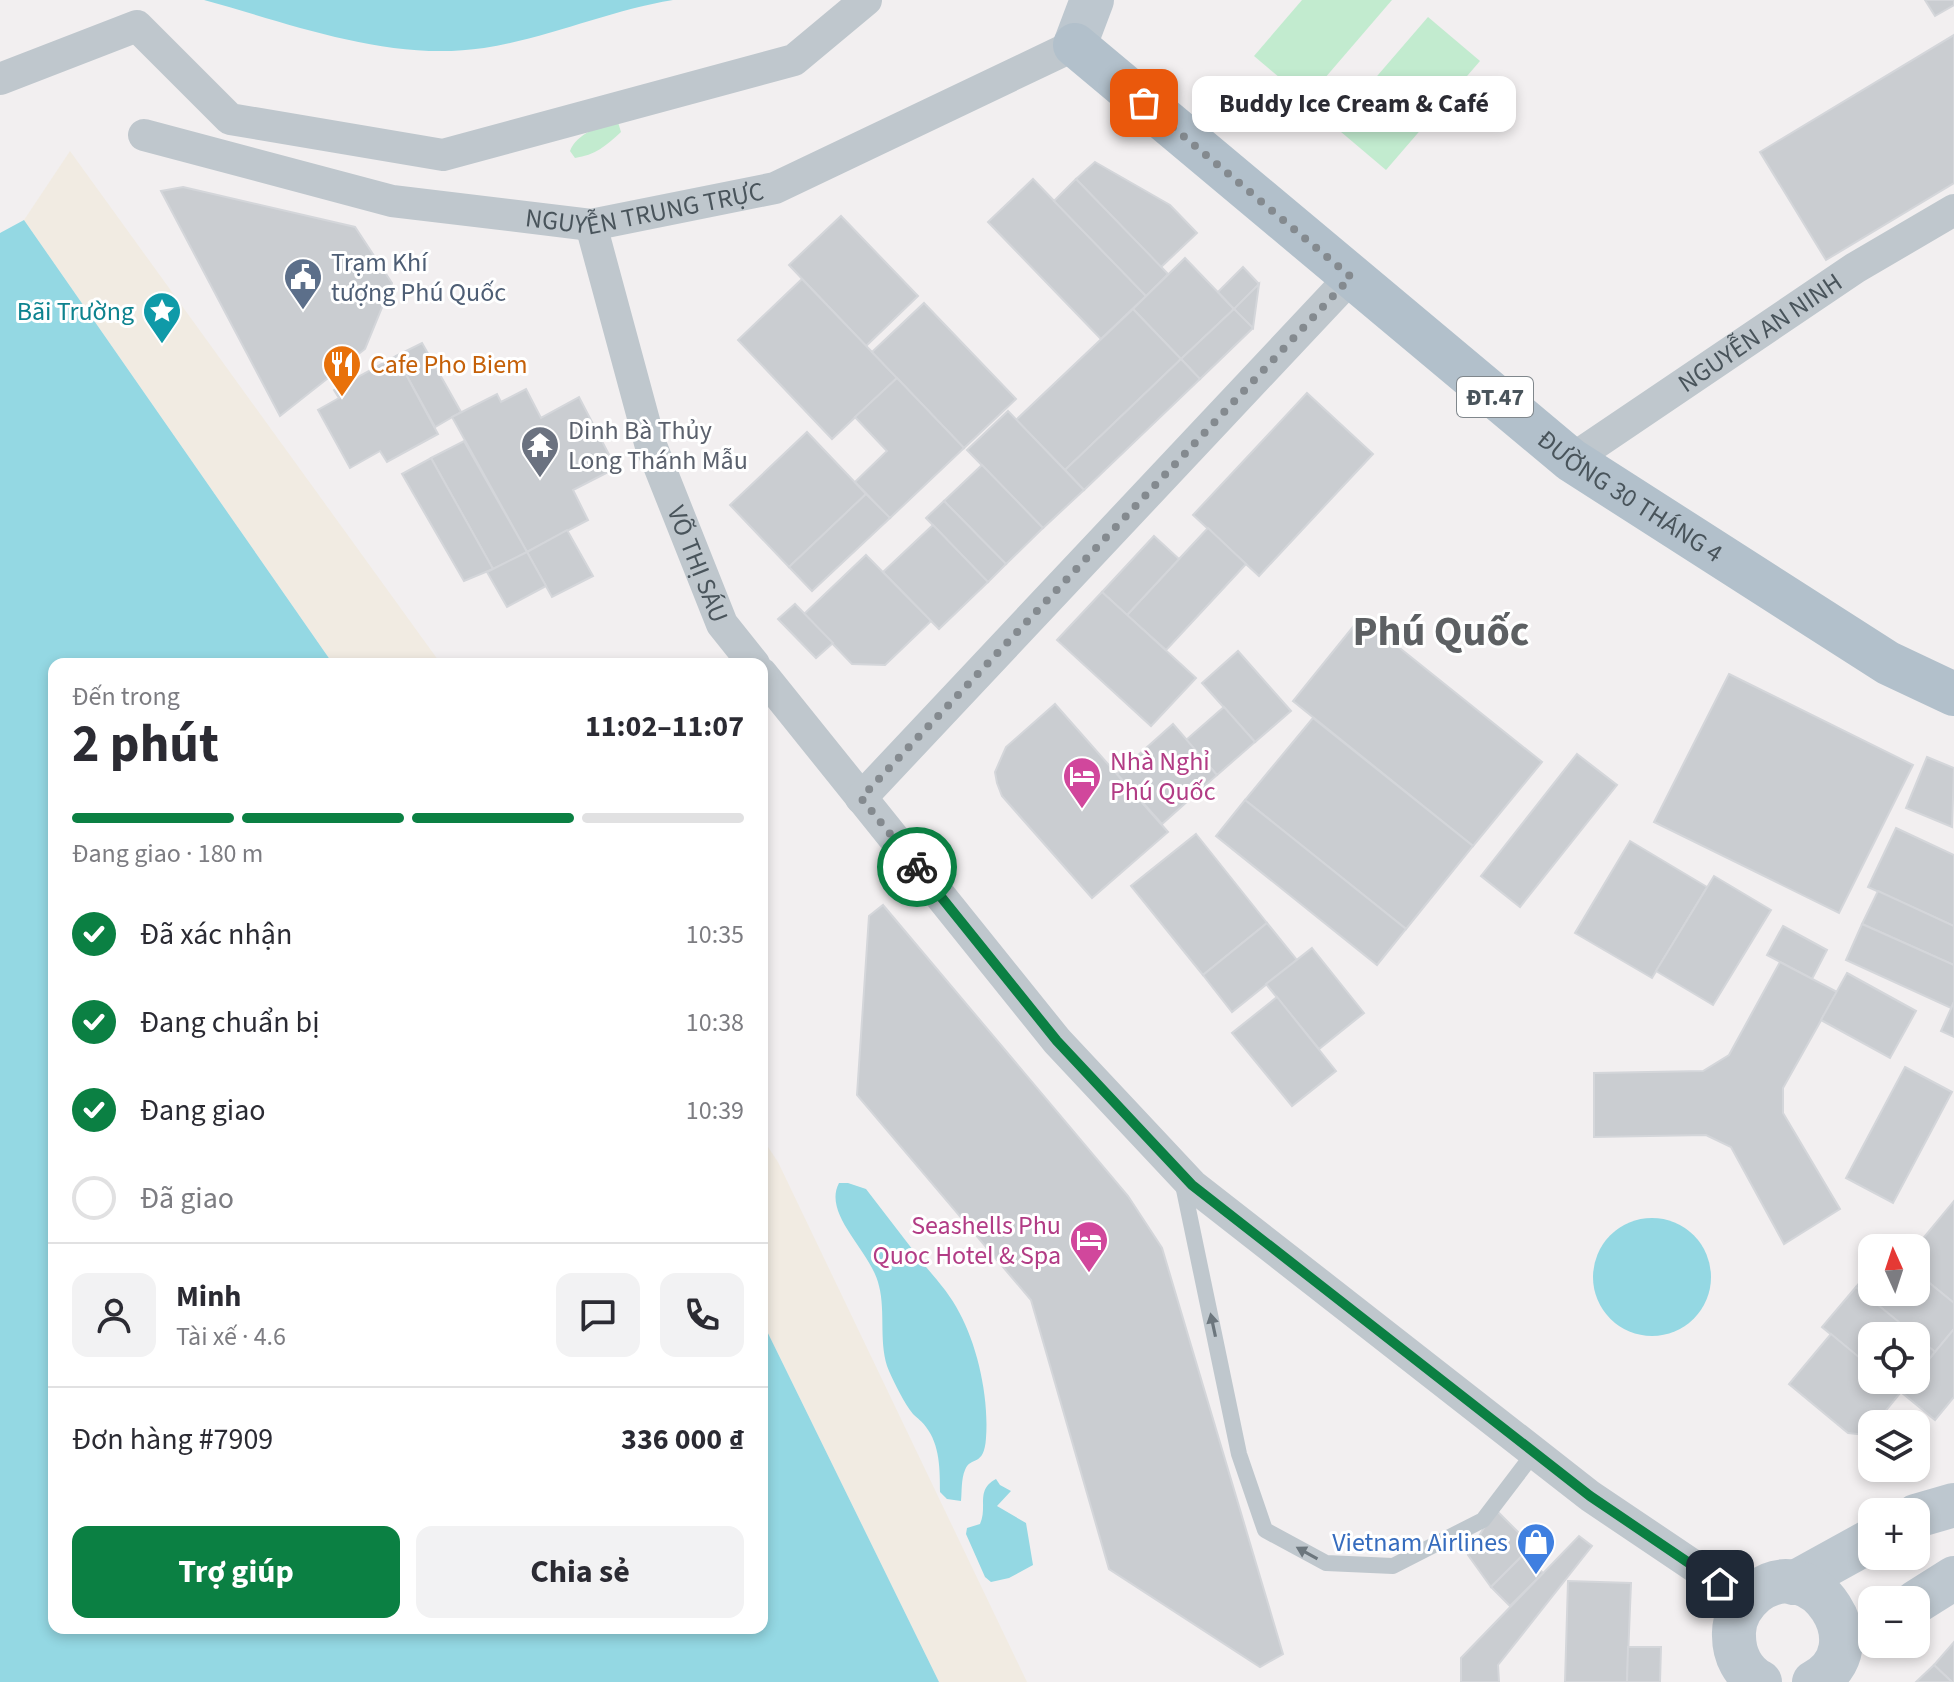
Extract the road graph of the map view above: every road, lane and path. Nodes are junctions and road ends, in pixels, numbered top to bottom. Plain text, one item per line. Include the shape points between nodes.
1 (866, 0) edge
2 (1092, 0) edge
3 (1075, 45) junction
4 (0, 79) edge
5 (144, 135) dead end
6 (1954, 210) edge
7 (591, 225) junction
8 (1351, 277) junction
9 (1571, 460) junction
10 (749, 658) edge
11 (768, 682) edge
12 (1954, 694) edge
13 (861, 798) junction
14 (1181, 1174) junction
15 (1534, 1453) junction
16 (1954, 1505) edge
17 (1930, 1512) edge
18 (1858, 1548) edge
19 (1954, 1578) edge
20 (1794, 1583) junction
21 (1930, 1593) edge
22 (1746, 1601) junction
23 (1837, 1662) edge
24 (1747, 1677) edge

1 - 4 street via 794,60 443,155 230,119 137,26
2 - 3 main road
3 - 7 street, NGUYỄN TRUNG TRỰC via 775,188
3 - 8 main road, ĐƯỜNG 30 THÁNG 4 / ĐT.47
5 - 7 street, NGUYỄN TRUNG TRỰC via 392,201
6 - 9 street, NGUYỄN AN NINH via 1855,268
7 - 10 street, VÕ THỊ SÁU via 650,443 722,624
8 - 9 main road, ĐƯỜNG 30 THÁNG 4 / ĐT.47
8 - 13 street
9 - 12 main road, ĐƯỜNG 30 THÁNG 4 / ĐT.47 via 1888,663
11 - 13 street
13 - 14 street via 1057,1041
14 - 15 street
15 -> 14 lane via 1483,1520 1393,1566 1326,1563 1265,1530 1239,1454
15 - 22 street
16 - 17 main road
18 - 20 main road
19 - 21 main road
20 - 22 main road via 1776,1584
20 - 23 main road via 1812,1588 1836,1615 1841,1632
22 - 24 main road via 1733,1633

